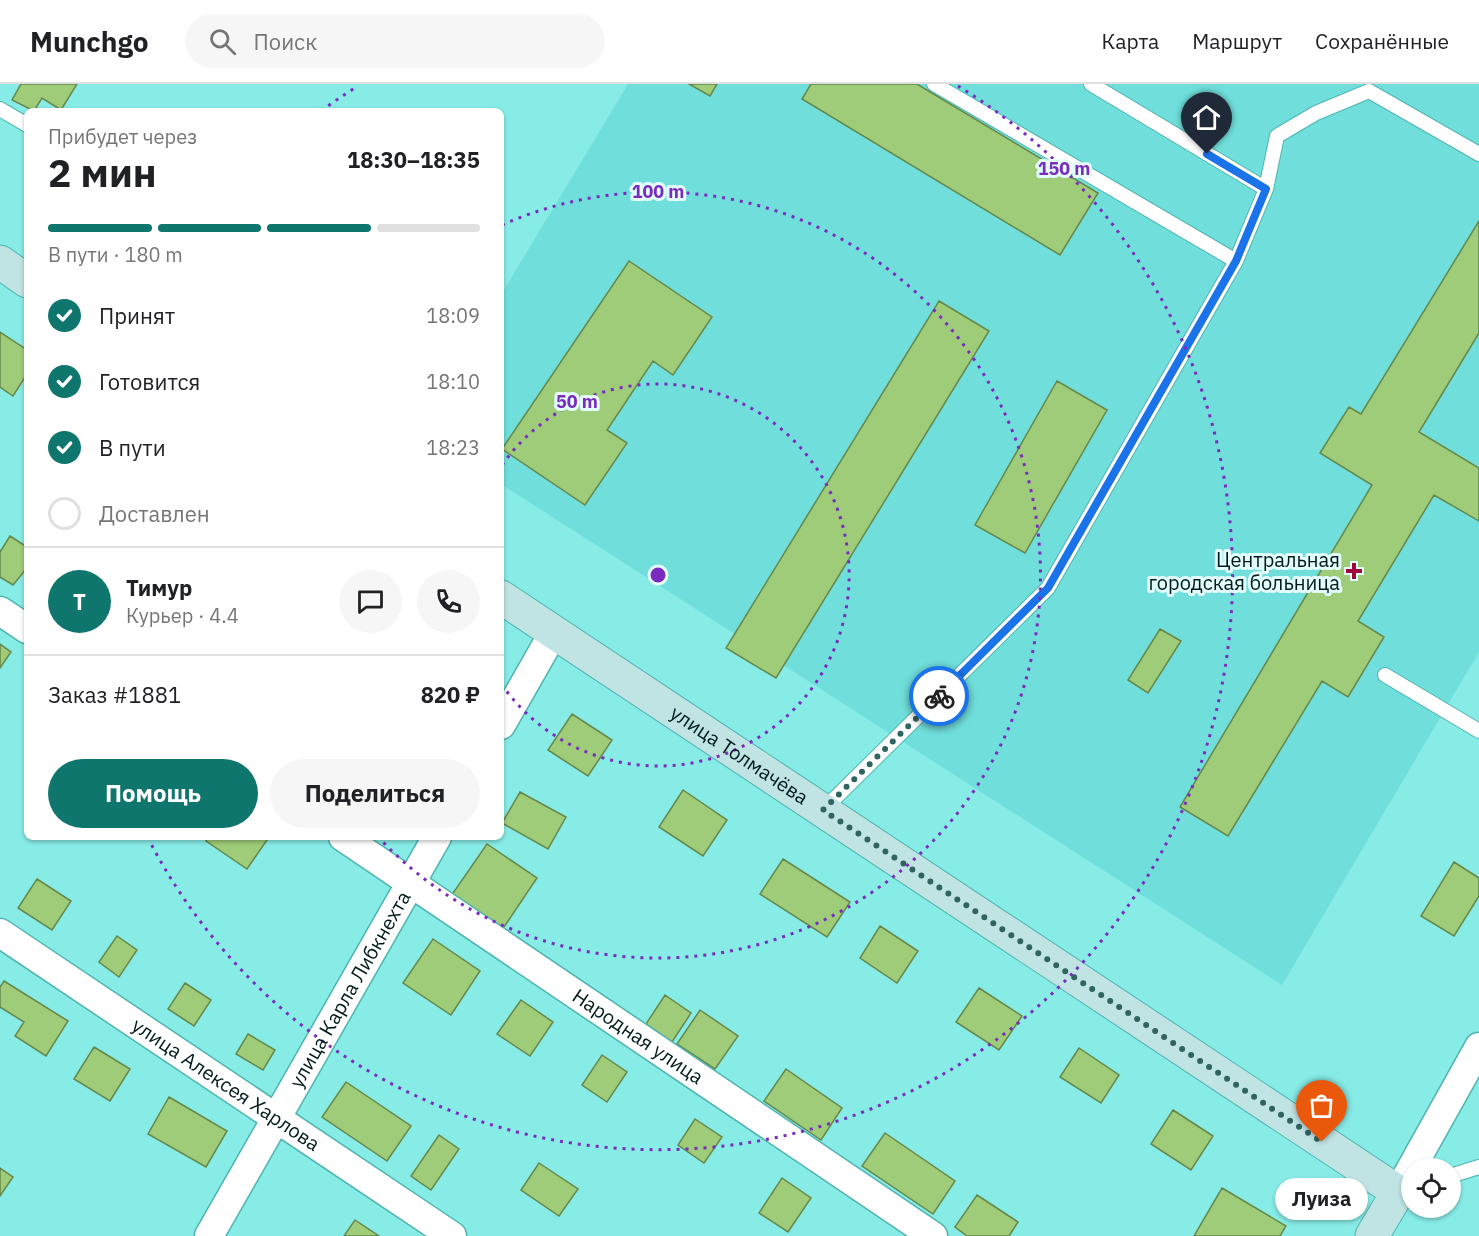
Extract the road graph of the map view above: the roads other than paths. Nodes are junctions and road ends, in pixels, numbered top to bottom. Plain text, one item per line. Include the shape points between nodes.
1 (934, 84) edge
2 (1090, 84) edge
3 (1348, 84) edge
4 (1353, 97) junction
5 (0, 109) edge
6 (24, 123) edge
7 (1479, 154) edge
8 (1266, 189) junction
9 (1236, 261) junction
10 (0, 262) edge
11 (24, 279) edge
12 (504, 599) edge
13 (0, 611) edge
14 (24, 627) edge
15 (554, 632) junction
16 (1384, 675) dead end
17 (504, 719) edge
18 (1479, 730) edge
19 (823, 810) junction
20 (348, 840) edge
21 (435, 840) edge
22 (411, 882) junction
23 (0, 933) edge
24 (1479, 1047) edge
25 (276, 1118) junction
26 (1422, 1158) edge
27 (1479, 1167) edge
28 (1461, 1173) edge
29 (1401, 1187) edge
30 (1401, 1196) edge
31 (209, 1236) edge
32 (452, 1236) edge
33 (933, 1236) edge
34 (1372, 1236) edge

1 - 9 lane
2 - 8 lane
3 - 4 lane
4 - 7 lane via 1369,91
4 - 8 lane via 1277,136
5 - 6 lane
8 - 9 lane
9 - 19 lane via 1048,588
10 - 11 street
12 - 15 street, улица Толмачёва
13 - 14 street
15 - 17 street
15 - 19 street, улица Толмачёва
16 - 18 lane
19 - 29 street, улица Толмачёва
20 - 22 street, Народная улица
21 - 22 street, улица Карла Либкнехта
22 - 25 street, улица Карла Либкнехта
22 - 33 street, Народная улица
23 - 25 street, улица Алексея Харлова
24 - 26 street
25 - 31 street, улица Карла Либкнехта
25 - 32 street, улица Алексея Харлова
27 - 28 lane
30 - 34 street

